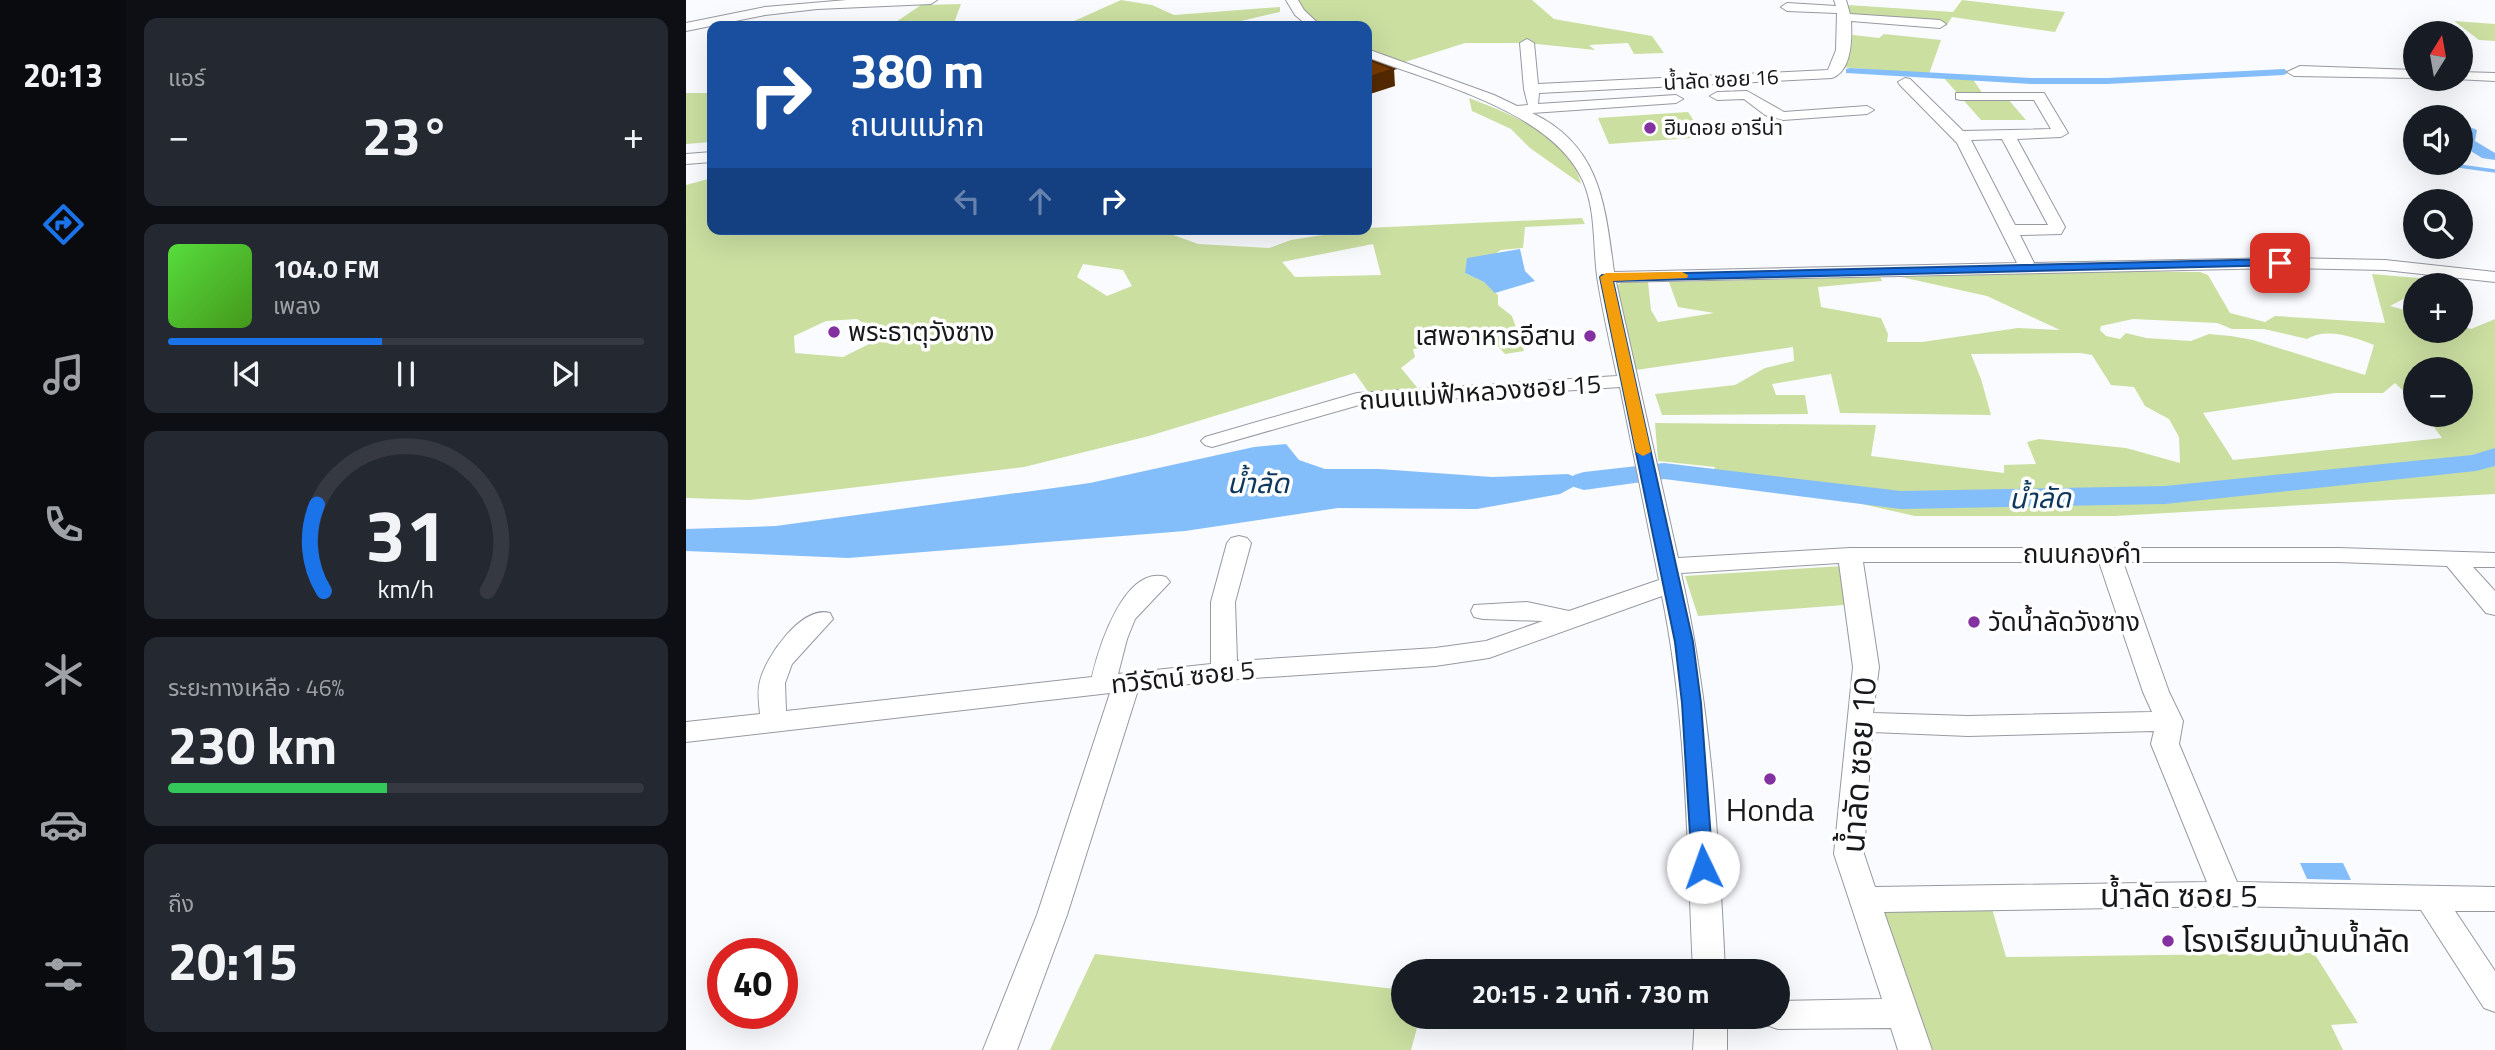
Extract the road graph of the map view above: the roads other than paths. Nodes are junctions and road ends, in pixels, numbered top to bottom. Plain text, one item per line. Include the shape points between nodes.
1 (931, 0) edge
2 (1292, 0) edge
3 (1787, 7) dead end
4 (1843, 13) edge
5 (716, 21) edge
6 (1309, 21) edge
7 (707, 23) edge
8 (1940, 24) dead end
9 (686, 27) edge
10 (1883, 29) dead end
11 (1527, 43) dead end
12 (1372, 55) edge
13 (2294, 72) dead end
14 (2403, 74) edge
15 (2473, 76) edge
16 (2495, 77) edge
17 (1905, 82) dead end
18 (1531, 89) junction
19 (1961, 96) dead end
20 (1526, 109) junction
21 (1867, 110) dead end
22 (2007, 134) junction
23 (1959, 136) junction
24 (707, 157) edge
25 (686, 159) edge
26 (2009, 230) junction
27 (2028, 268) junction
28 (1606, 277) junction
29 (2495, 277) edge
30 (1628, 381) junction
31 (1212, 440) dead end
32 (1239, 543) dead end
33 (2108, 554) junction
34 (1850, 555) junction
35 (2452, 557) junction
36 (2495, 560) edge
37 (1670, 575) junction
38 (1158, 582) dead end
39 (2495, 607) edge
40 (1483, 611) dead end
41 (821, 619) dead end
42 (1569, 621) junction
43 (1224, 671) junction
44 (1115, 683) junction
45 (2170, 721) junction
46 (774, 722) junction
47 (1859, 722) junction
48 (686, 732) edge
49 (2227, 894) junction
50 (2495, 899) edge
51 (1863, 900) junction
52 (2431, 900) junction
53 (1708, 959) edge
54 (2495, 998) edge
55 (1902, 1013) junction
56 (1790, 1015) edge
57 (1711, 1029) edge
58 (1000, 1050) edge
59 (1710, 1050) edge
60 (1915, 1050) edge

1 - 5 street via 817,5
2 - 6 street
3 - 4 street
4 - 8 street
4 - 10 street
4 - 18 street, น้ำลัด ซอย 16 via 1839,67 1832,74
7 - 9 street
11 - 18 street
12 - 20 street
13 - 14 street
15 - 16 street
17 - 23 street
18 - 20 street
19 - 22 street via 2039,96 2061,133
20 - 21 street via 1747,95 1770,113 1783,116
20 - 28 street via 1567,145 1585,168 1597,202
22 - 23 street
22 - 26 street via 2057,227
23 - 26 street
24 - 25 street
26 - 27 street
27 - 28 street
27 - 29 street via 2316,263
28 - 30 street
30 - 31 street, ถนนแม่ฟ้าหลวงซอย 15 via 1357,399
30 - 37 street
32 - 43 street via 1223,602
33 - 34 street, ถนนกองคำ
33 - 35 street, ถนนกองคำ
33 - 45 street
34 - 37 street, ถนนกองคำ
34 - 47 street, น้ำลัด ซอย 10 via 1866,667
35 - 36 street, ถนนกองคำ
35 - 39 street
37 - 42 street, ทวีรัตน์ ซอย 5
37 - 53 street via 1691,703
38 - 44 street via 1121,618
40 - 42 street via 1538,611
41 - 46 street via 806,629 776,672
42 - 43 street, ทวีรัตน์ ซอย 5 via 1489,649 1435,657
43 - 44 street, ทวีรัตน์ ซอย 5
44 - 46 street, ทวีรัตน์ ซอย 5
44 - 58 street via 1052,915
45 - 47 street via 1968,726
45 - 49 street via 2165,744
46 - 48 street, ทวีรัตน์ ซอย 5
47 - 51 street, น้ำลัด ซอย 10 via 1849,854
49 - 51 street, น้ำลัด ซอย 5
49 - 52 street, น้ำลัด ซอย 5
50 - 52 street, น้ำลัด ซอย 5
51 - 55 street, น้ำลัด ซอย 10
52 - 54 street
55 - 56 street
55 - 60 street, น้ำลัด ซอย 10
57 - 59 street

